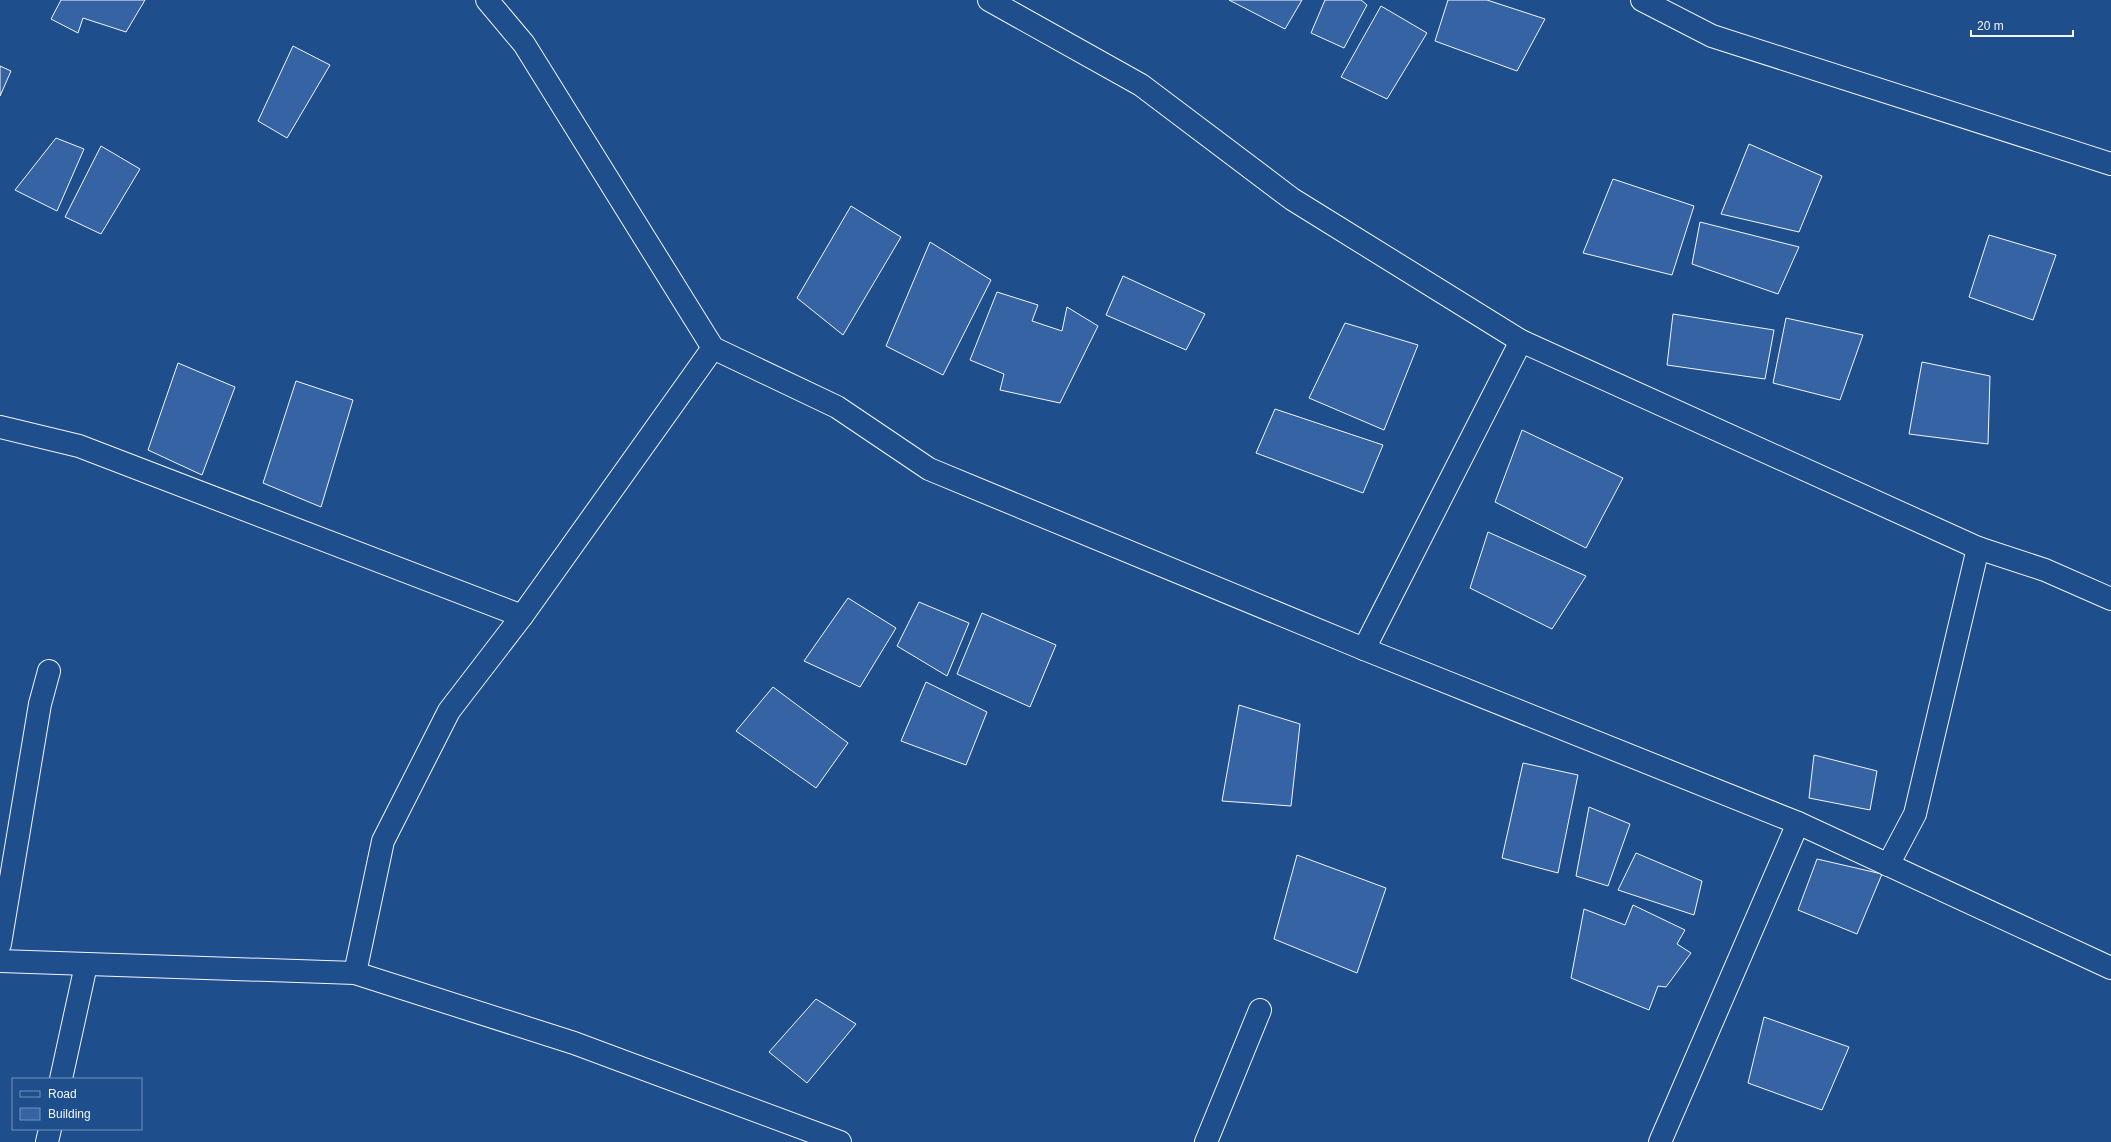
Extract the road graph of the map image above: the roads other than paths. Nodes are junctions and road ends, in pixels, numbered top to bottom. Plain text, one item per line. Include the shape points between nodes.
1 (487, 0) edge
2 (989, 0) edge
3 (1642, 0) edge
4 (2111, 164) edge
5 (1521, 341) junction
6 (713, 348) junction
7 (0, 427) edge
8 (1978, 548) junction
9 (2111, 599) edge
10 (522, 616) junction
11 (1364, 649) junction
12 (49, 671) dead end
13 (1798, 823) junction
14 (1888, 865) junction
15 (0, 944) edge
16 (0, 962) edge
17 (86, 965) junction
18 (2111, 968) edge
19 (355, 973) junction
20 (1260, 1010) dead end
21 (61, 1078) edge
22 (50, 1130) edge
23 (47, 1142) edge
24 (840, 1142) edge
25 (1206, 1142) edge
26 (1660, 1142) edge

1 - 6 street via 524,44
2 - 5 street via 1141,85 1292,198
3 - 4 street via 1712,36
5 - 8 street
5 - 11 street
6 - 10 street
6 - 11 street via 837,407 928,469
7 - 10 street via 78,446
8 - 9 street via 2045,570
8 - 14 street via 1915,814
10 - 19 street via 449,711 384,841
11 - 13 street
12 - 15 street via 40,704
13 - 14 street
13 - 26 street
14 - 18 street
16 - 17 street
17 - 19 street
17 - 21 street
19 - 24 street via 574,1043
20 - 25 street
22 - 23 street

